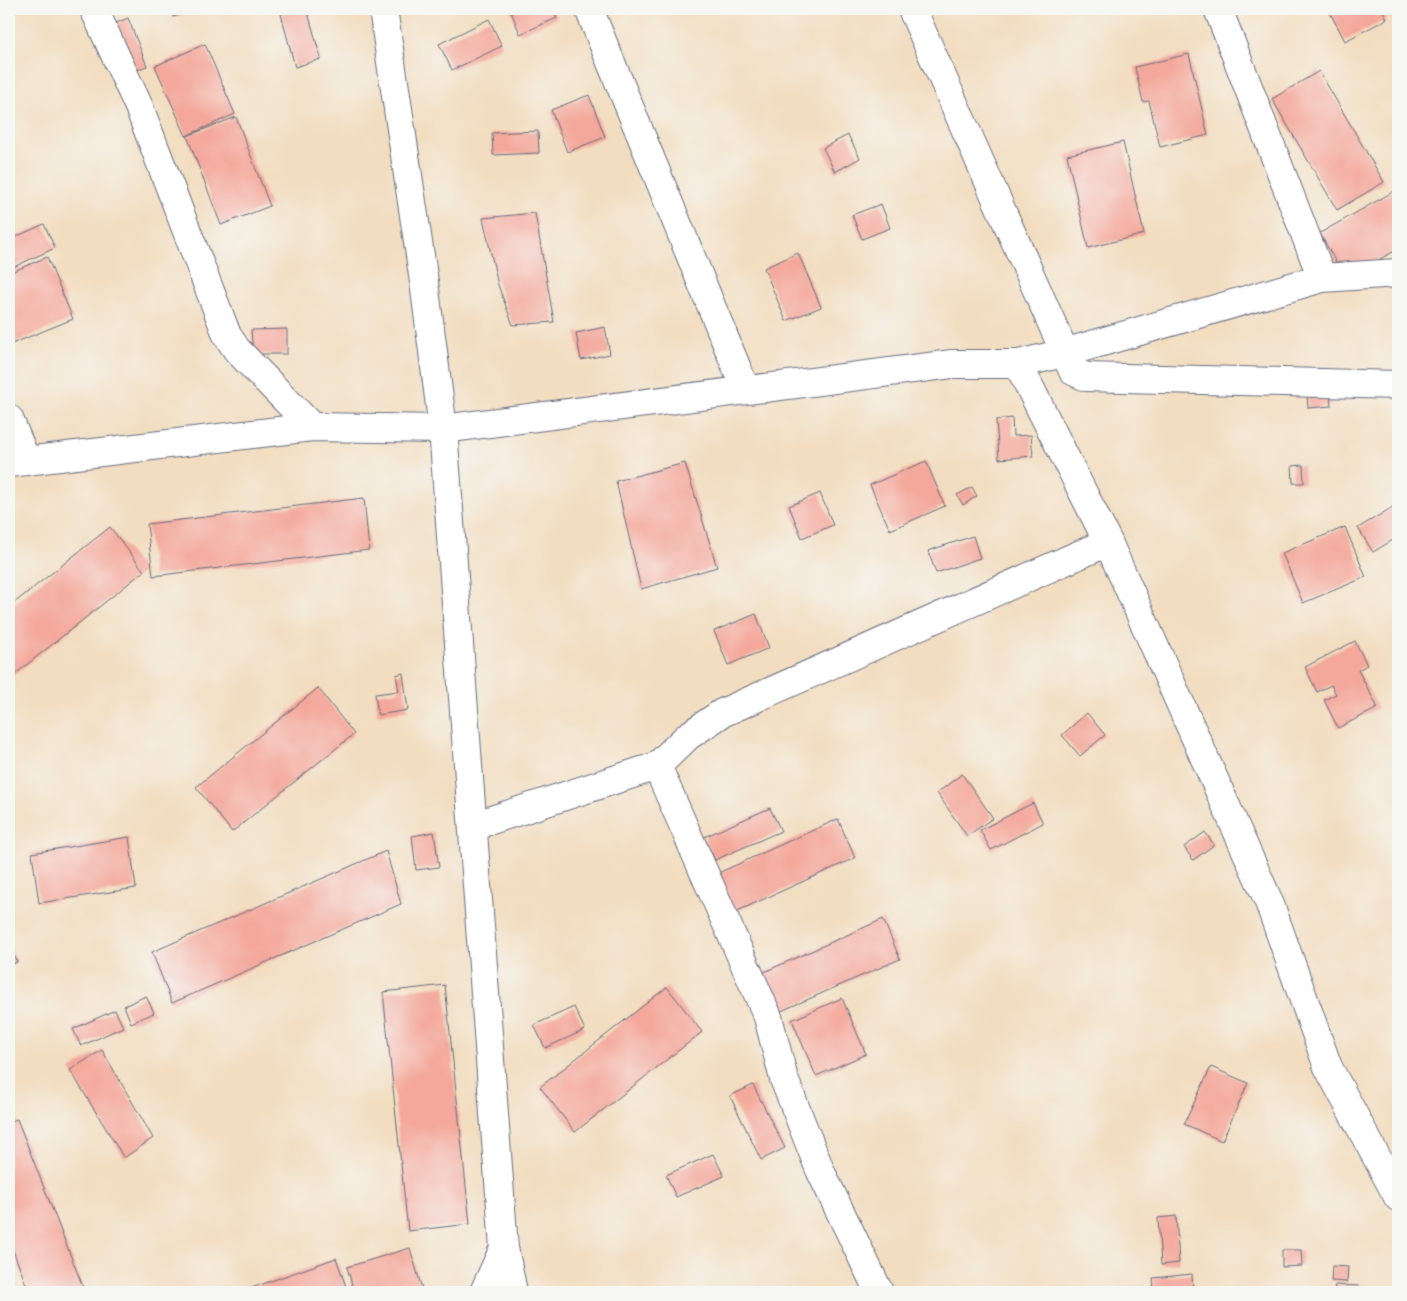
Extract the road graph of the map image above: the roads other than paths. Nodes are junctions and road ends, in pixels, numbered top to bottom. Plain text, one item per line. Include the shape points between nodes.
1 (94, 9) edge
2 (383, 9) edge
3 (589, 9) edge
4 (912, 9) edge
5 (1218, 9) edge
6 (1398, 273) edge
7 (1322, 278) junction
8 (1064, 353) junction
9 (1018, 364) junction
10 (1398, 385) edge
11 (745, 388) junction
12 (9, 419) edge
13 (312, 427) junction
14 (443, 429) junction
15 (17, 461) edge
16 (1108, 542) junction
17 (657, 766) junction
18 (473, 826) junction
19 (1398, 1197) edge
20 (504, 1248) junction
21 (484, 1292) edge
22 (513, 1292) edge
23 (879, 1292) edge

1 - 13 street via 139,106 227,335
2 - 14 street
3 - 11 street
4 - 8 street
5 - 7 street
6 - 7 street
7 - 8 street
8 - 9 street
8 - 10 street via 1073,371 1086,377
9 - 11 street via 952,364
9 - 16 street
11 - 14 street
12 - 15 street
13 - 14 street
13 - 15 street
14 - 18 street
16 - 17 street via 722,712 688,736
16 - 19 street via 1269,902 1328,1067
17 - 18 street
17 - 23 street via 768,1017 784,1079 820,1170
18 - 20 street
20 - 21 street
20 - 22 street

